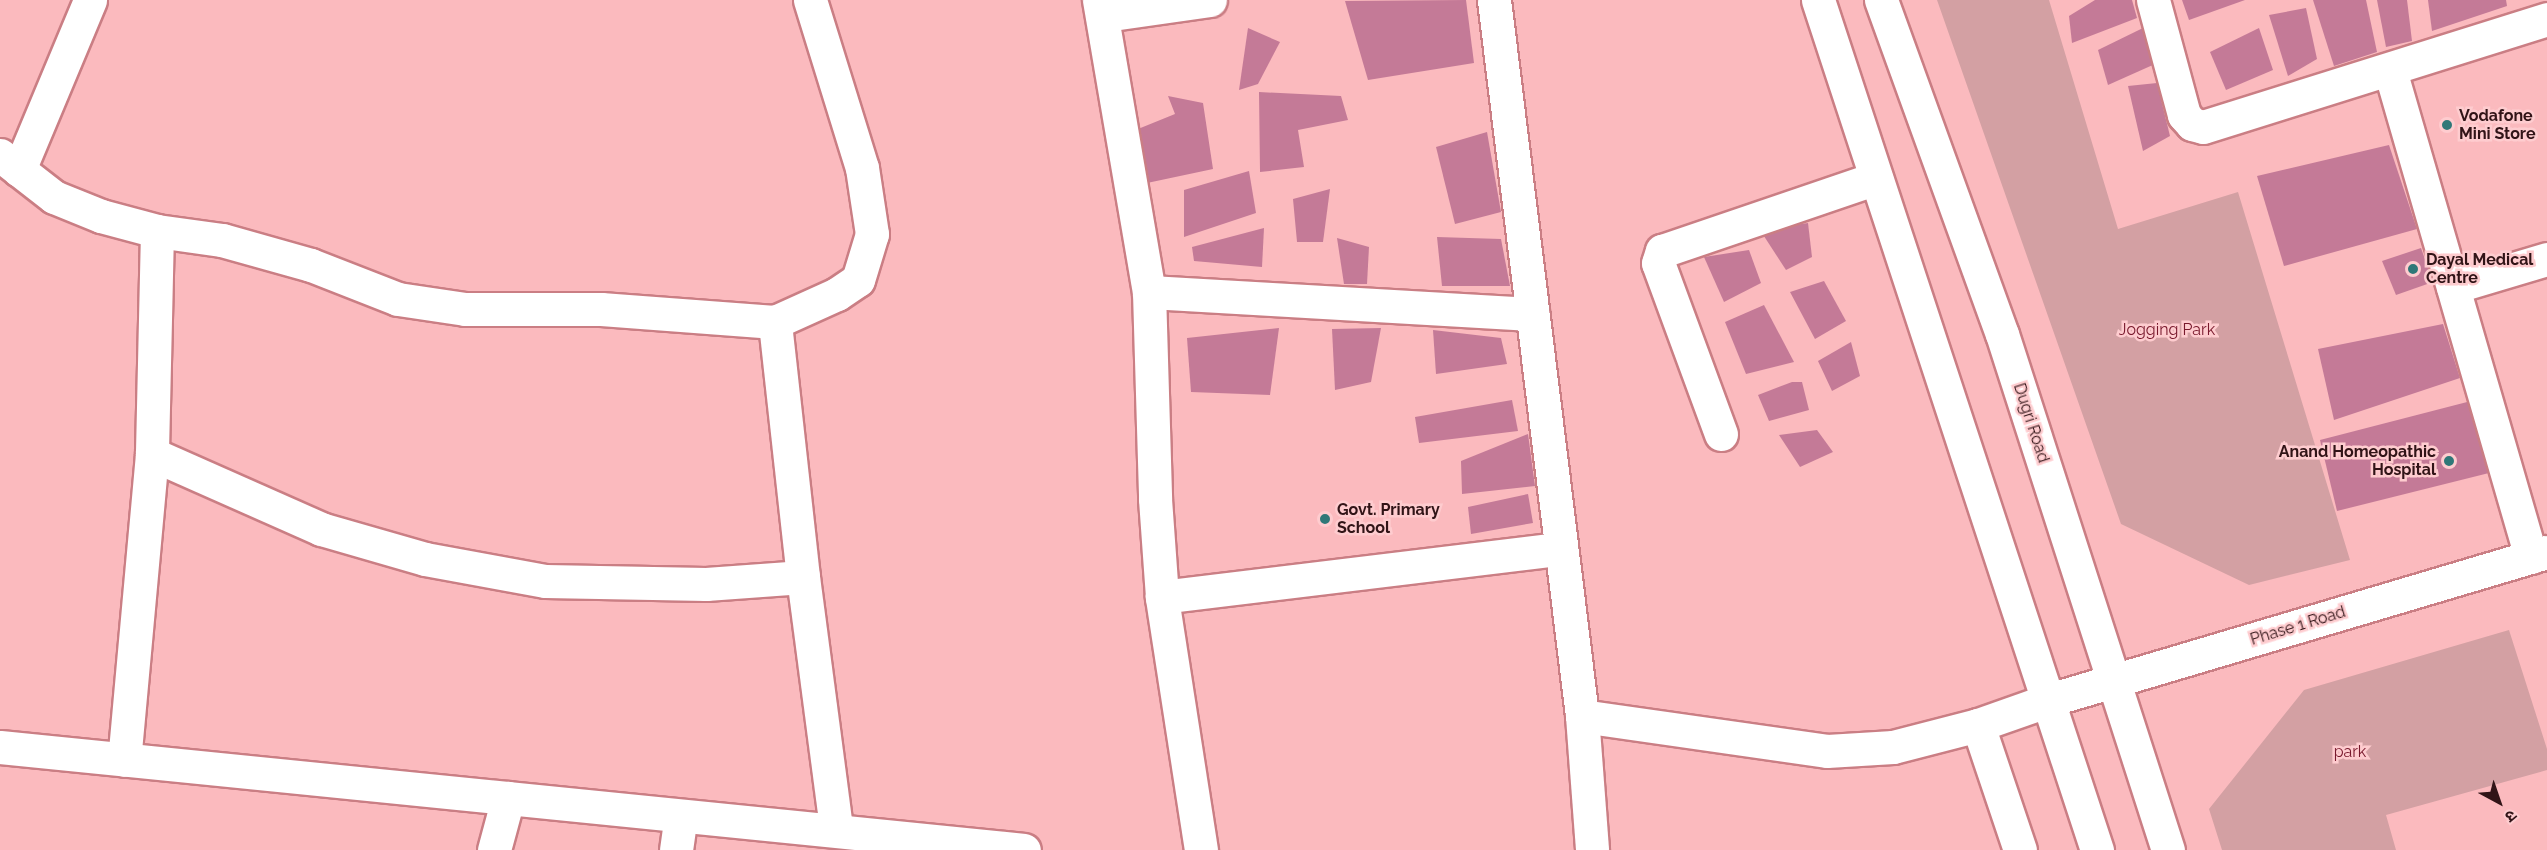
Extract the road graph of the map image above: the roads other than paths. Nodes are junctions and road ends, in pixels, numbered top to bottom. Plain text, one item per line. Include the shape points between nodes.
1 (90, 0) edge
2 (810, 0) edge
3 (1210, 0) edge
4 (1494, 0) edge
5 (1818, 0) edge
6 (1881, 0) edge
7 (2153, 0) edge
8 (1101, 7) edge
9 (2547, 19) edge
10 (2390, 70) junction
11 (9, 163) edge
12 (1876, 178) junction
13 (157, 231) junction
14 (2547, 259) edge
15 (2453, 287) junction
16 (1149, 292) junction
17 (1532, 314) junction
18 (775, 322) junction
19 (1721, 434) dead end
20 (152, 454) junction
21 (1561, 549) junction
22 (2539, 554) edge
23 (804, 576) junction
24 (1162, 597) junction
25 (2113, 681) junction
26 (2049, 700) junction
27 (1582, 716) junction
28 (1978, 725) junction
29 (0, 747) edge
30 (124, 759) junction
31 (508, 798) junction
32 (681, 816) junction
33 (836, 829) junction
34 (494, 850) edge
35 (676, 850) edge
36 (1024, 850) edge
37 (1201, 850) edge
38 (1592, 850) edge
39 (2020, 850) edge
40 (2097, 850) edge
41 (2168, 850) edge

1 - 11 street
2 - 18 street via 862,168 872,234 858,280 837,294
3 - 8 street
4 - 17 street
5 - 12 street
6 - 25 street, Dugri Road via 2002,334
7 - 10 street via 2184,115 2192,124 2203,127
8 - 16 street
9 - 10 street
10 - 15 street
11 - 13 street via 54,197 101,216
12 - 19 street via 1662,251 1658,263
12 - 26 street
13 - 18 street via 222,240 311,265 398,299 465,309 601,309
13 - 20 street
14 - 15 street
15 - 22 street
16 - 17 street
16 - 24 street
17 - 21 street
18 - 23 street
20 - 23 street via 321,529 436,561 545,581 706,584
20 - 30 street
21 - 24 street
21 - 27 street
22 - 25 street, Phase 1 Road
23 - 33 street
24 - 37 street
25 - 26 street, Phase 1 Road
25 - 41 street, Dugri Road
26 - 28 street, Phase 1 Road
26 - 40 street
27 - 28 street, Phase 1 Road via 1827,751 1893,747
27 - 38 street
28 - 39 street
29 - 30 street
30 - 31 street
31 - 32 street
31 - 34 street
32 - 33 street
32 - 35 street
33 - 36 street

